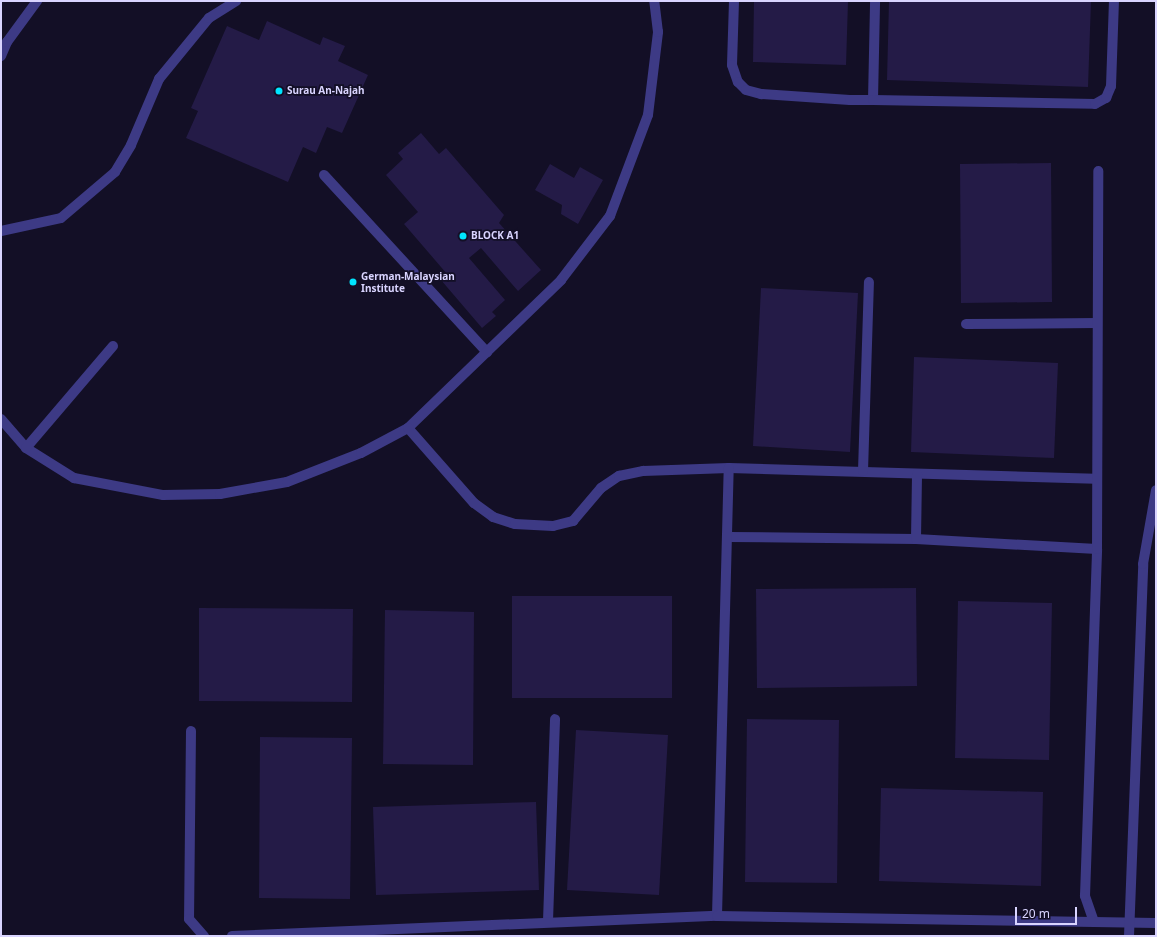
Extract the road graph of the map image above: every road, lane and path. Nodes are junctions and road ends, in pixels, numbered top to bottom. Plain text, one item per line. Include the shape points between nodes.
1 (37, 1) edge
2 (236, 1) edge
3 (654, 1) edge
4 (734, 1) edge
5 (875, 1) edge
6 (1114, 1) edge
7 (1, 56) edge
8 (874, 100) junction
9 (1098, 172) dead end
10 (324, 175) dead end
11 (1, 231) edge
12 (869, 282) dead end
13 (1097, 323) junction
14 (966, 324) dead end
15 (113, 346) dead end
16 (486, 352) junction
17 (1, 419) edge
18 (408, 428) junction
19 (26, 448) junction
20 (729, 468) junction
21 (863, 471) junction
22 (917, 474) junction
23 (1095, 479) junction
24 (1156, 490) edge
25 (729, 537) junction
26 (916, 539) junction
27 (1097, 548) junction
28 (555, 719) dead end
29 (191, 731) dead end
30 (717, 916) junction
31 (548, 921) junction
32 (1094, 922) junction
33 (1130, 924) junction
34 (1156, 924) edge
35 (204, 936) edge
36 (232, 936) edge
37 (1129, 936) edge

1 - 7 street via 7,42
2 - 11 street via 209,18 159,79 115,172 62,218
3 - 16 street via 658,32 648,115 610,216 562,280
4 - 8 street via 732,65 738,82 746,90 761,94
5 - 8 street
6 - 8 street via 1111,86 1106,98 1094,104
9 - 13 street
10 - 16 street
12 - 21 street
13 - 14 street
13 - 23 street
15 - 19 street
16 - 18 street
17 - 19 street
18 - 19 street via 361,453 287,482 220,494 163,495 74,478
18 - 20 street via 474,503 493,517 515,524 553,526 573,521 601,488 619,476 643,471
20 - 21 street
20 - 25 street
21 - 22 street
22 - 23 street
22 - 26 street
23 - 27 street
24 - 33 street via 1143,564
25 - 26 street
25 - 30 street
26 - 27 street
27 - 32 street via 1085,896
28 - 31 street
29 - 35 street via 188,919
30 - 31 street
30 - 32 street
31 - 36 street
32 - 33 street
33 - 34 street
33 - 37 street

